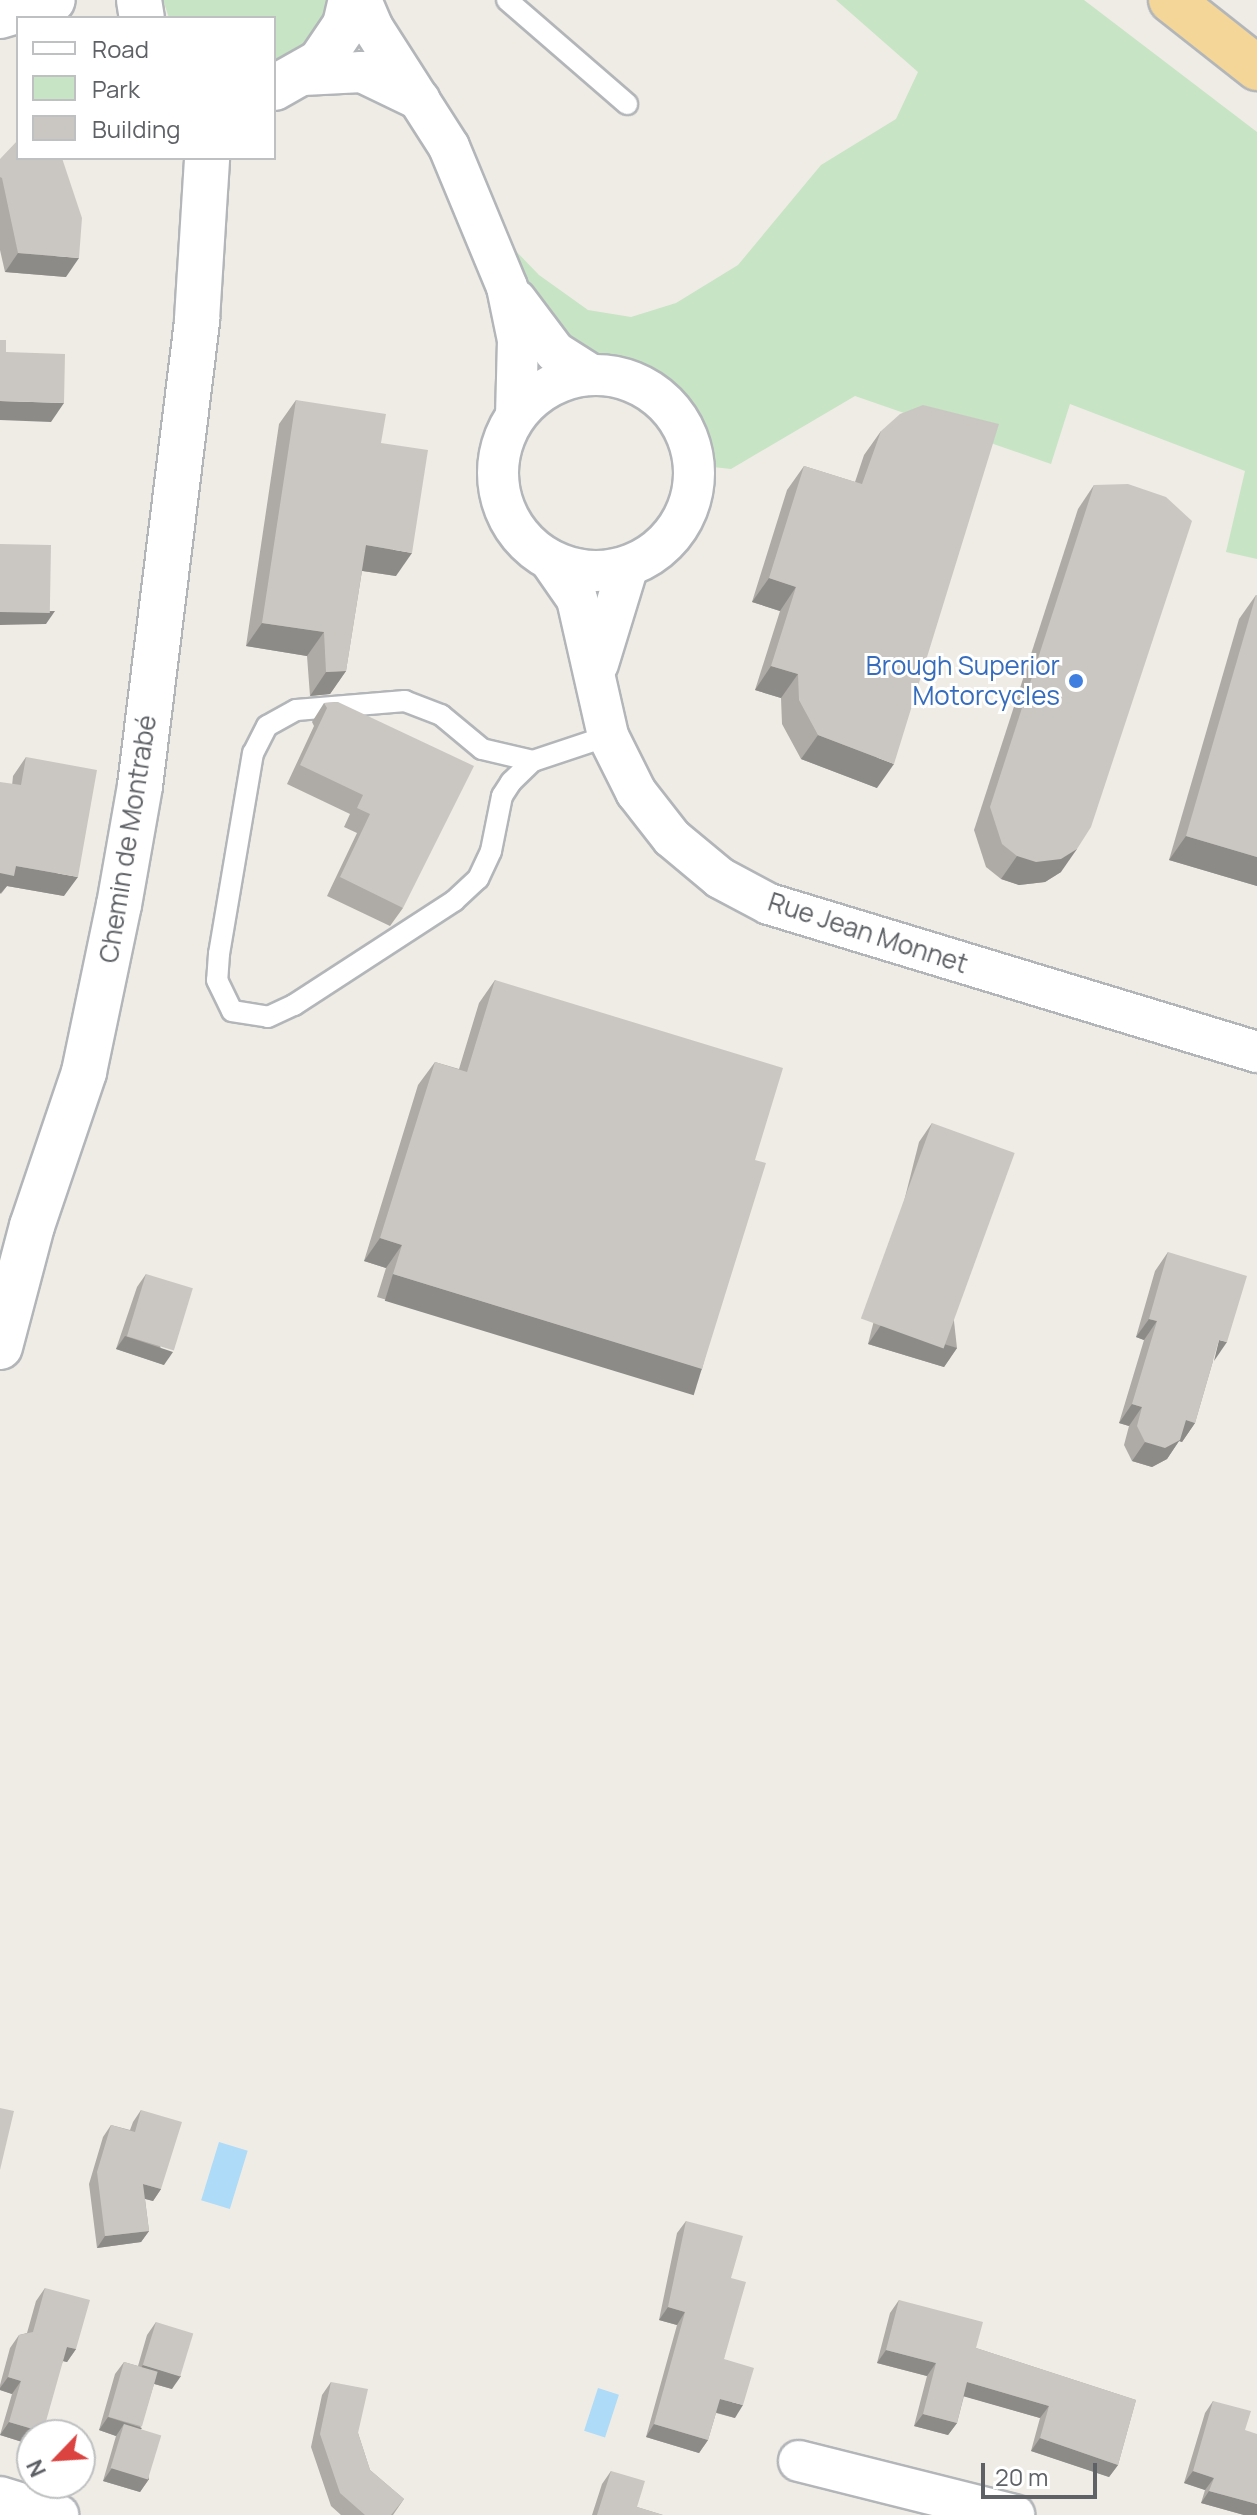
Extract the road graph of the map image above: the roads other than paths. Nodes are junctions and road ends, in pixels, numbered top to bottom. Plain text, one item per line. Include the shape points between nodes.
1 (2, 0) edge
2 (53, 0) edge
3 (351, 0) edge
4 (361, 0) edge
5 (507, 0) edge
6 (1171, 0) edge
7 (0, 15) edge
8 (16, 20) edge
9 (1257, 68) edge
10 (282, 85) edge
11 (425, 103) junction
12 (627, 104) dead end
13 (207, 160) edge
14 (236, 160) edge
15 (507, 287) junction
16 (197, 319) junction
17 (590, 374) junction
18 (516, 415) junction
19 (550, 560) junction
20 (628, 566) junction
21 (596, 672) junction
22 (608, 736) junction
23 (533, 761) junction
24 (1257, 1052) edge
25 (0, 1347) edge
26 (799, 2461) dead end
27 (0, 2497) edge
28 (58, 2515) edge
29 (1014, 2515) edge

1 - 7 lane
2 - 8 street via 0,16
3 - 10 street via 334,45
4 - 11 street via 373,28
5 - 12 lane
6 - 9 highway
10 - 11 street via 362,72
11 - 15 street via 454,158
13 - 16 street, Chemin de Montrabé
14 - 16 street, Chemin de Montrabé
15 - 17 street via 555,352
15 - 18 street via 518,340
16 - 25 street, Chemin de Montrabé via 140,786 119,905 84,1072 32,1226
17 - 18 street via 548,386
17 - 20 street via 640,385 661,399 683,430 694,466 692,492 677,527 651,554
18 - 19 street via 504,436 498,483 514,528
19 - 20 street via 589,571
19 - 21 street, Rue Jean Monnet via 577,599
20 - 21 street, Rue Jean Monnet via 603,634
21 - 22 street, Rue Jean Monnet
22 - 23 lane
22 - 24 street, Rue Jean Monnet via 636,792 672,838 720,878 769,904
23 - 23 lane via 482,749 441,715 405,701 296,710 267,726 253,753 219,954 217,980 232,1011 268,1017 294,1005 454,901 478,879 491,851 502,796
26 - 29 street
27 - 28 street

